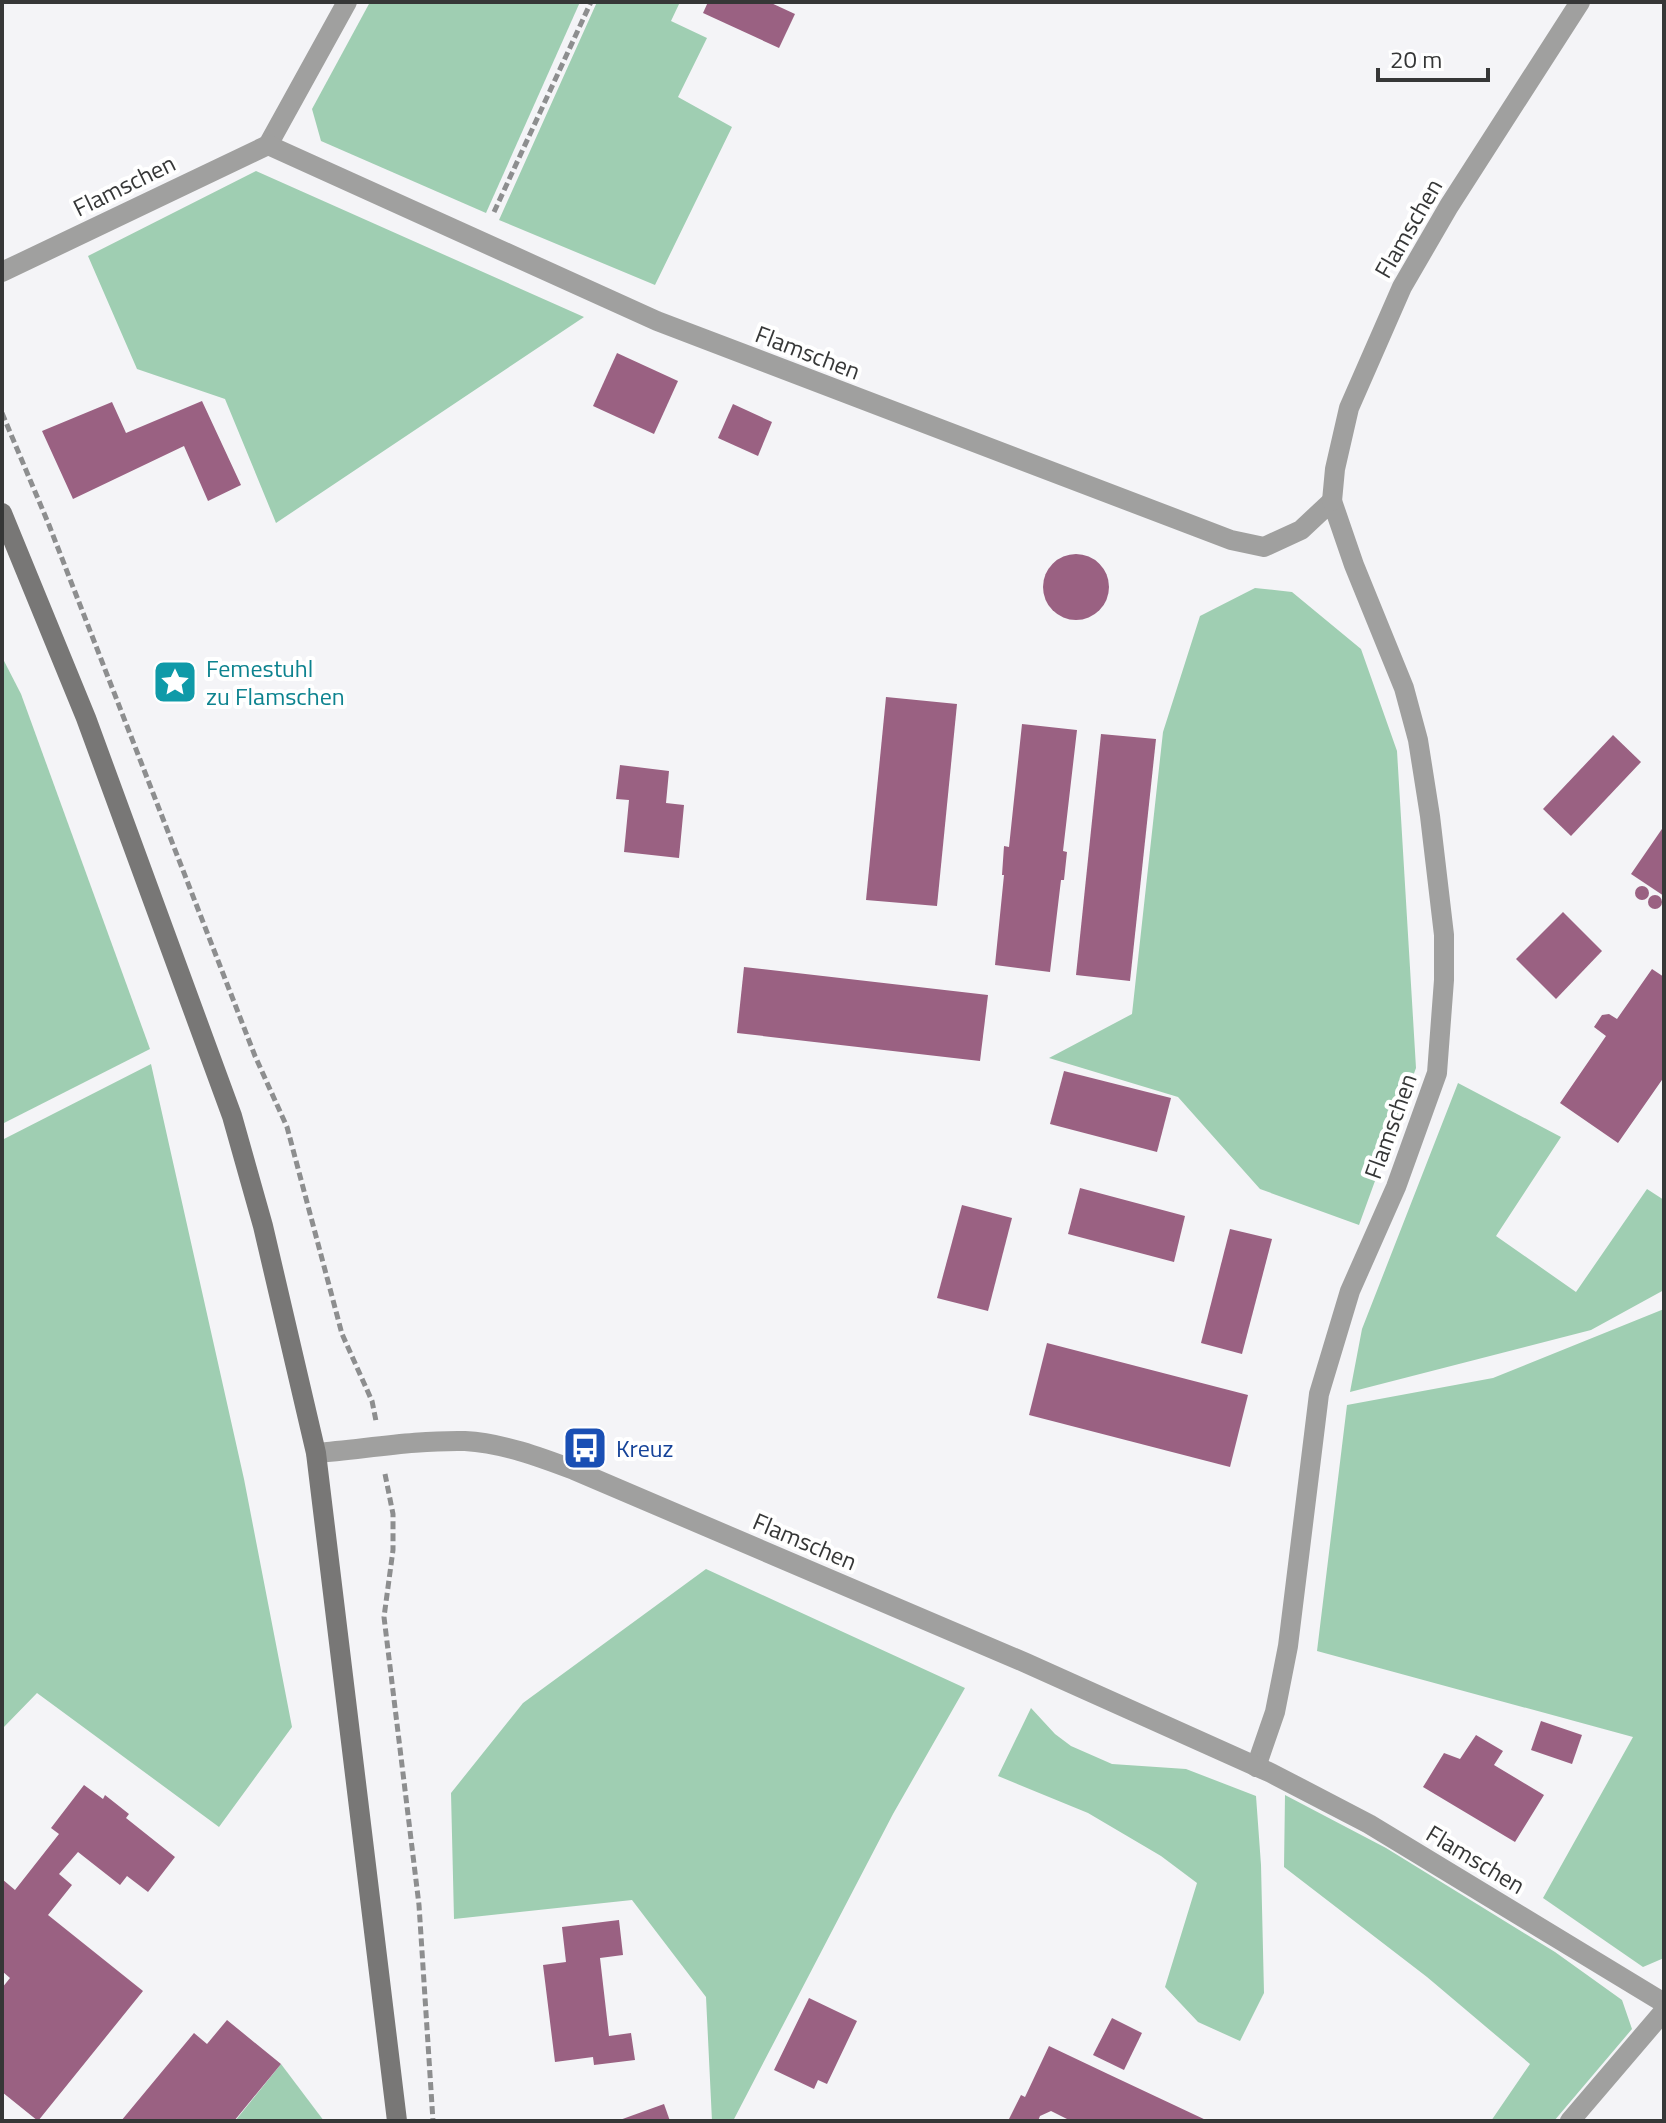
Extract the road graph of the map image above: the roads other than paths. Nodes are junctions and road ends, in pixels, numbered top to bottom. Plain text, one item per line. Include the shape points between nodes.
1 (347, 2) edge
2 (1580, 2) edge
3 (268, 145) junction
4 (2, 272) edge
5 (1332, 501) junction
6 (2, 513) edge
7 (316, 1453) junction
8 (1256, 1767) junction
9 (1664, 2003) edge
10 (1664, 2011) edge
11 (397, 2121) edge
12 (1570, 2121) edge

1 - 3 street
2 - 5 street, Flamschen via 1402,287 1349,408
3 - 4 street, Flamschen
3 - 5 street, Flamschen via 657,321 1231,540 1264,547 1301,530
5 - 8 street, Flamschen via 1404,688 1418,740 1444,935 1443,996 1437,1073 1396,1187 1350,1291 1319,1394 1288,1646 1275,1712
6 - 7 main road via 86,718 232,1116
7 - 8 street, Flamschen via 469,1441 547,1460 1026,1663
7 - 11 main road
8 - 9 street, Flamschen via 1369,1824
10 - 12 street

